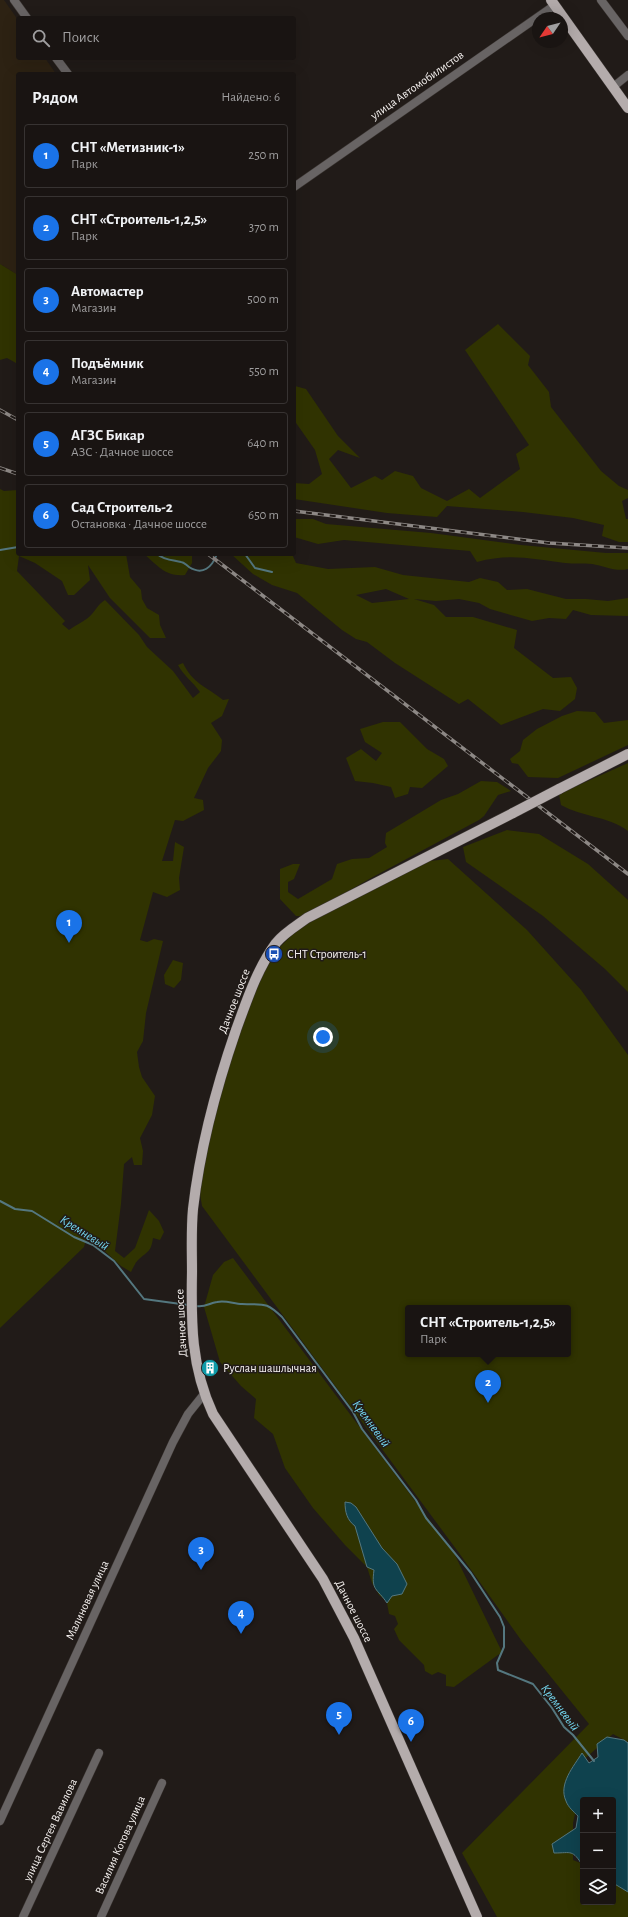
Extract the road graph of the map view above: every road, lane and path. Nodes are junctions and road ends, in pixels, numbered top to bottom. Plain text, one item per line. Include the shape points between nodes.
1 (14, 0) edge
2 (602, 0) edge
3 (553, 2) edge
4 (26, 16) edge
5 (628, 36) edge
6 (58, 60) edge
7 (66, 72) edge
8 (628, 75) edge
9 (613, 87) junction
10 (628, 108) edge
11 (296, 186) edge
12 (628, 754) edge
13 (204, 1394) junction
14 (99, 1753) dead end
15 (162, 1783) dead end
16 (0, 1821) edge
17 (23, 1917) edge
18 (101, 1917) edge
19 (477, 1917) edge

1 - 4 street
2 - 5 street
3 - 9 main road
3 - 11 street, улица Автомобилистов
6 - 7 street
8 - 9 street
9 - 10 main road
12 - 13 main road, Дачное шоссе, bridge via 306,918 286,932 268,956 253,984 213,1104 201,1156 193,1210 191,1315 194,1358
13 - 16 street, Малиновая улица via 188,1414 173,1442
13 - 19 main road, Дачное шоссе via 213,1414 326,1586 372,1679
14 - 17 street, улица Сергея Вавилова
15 - 18 street, Василия Котова улица

